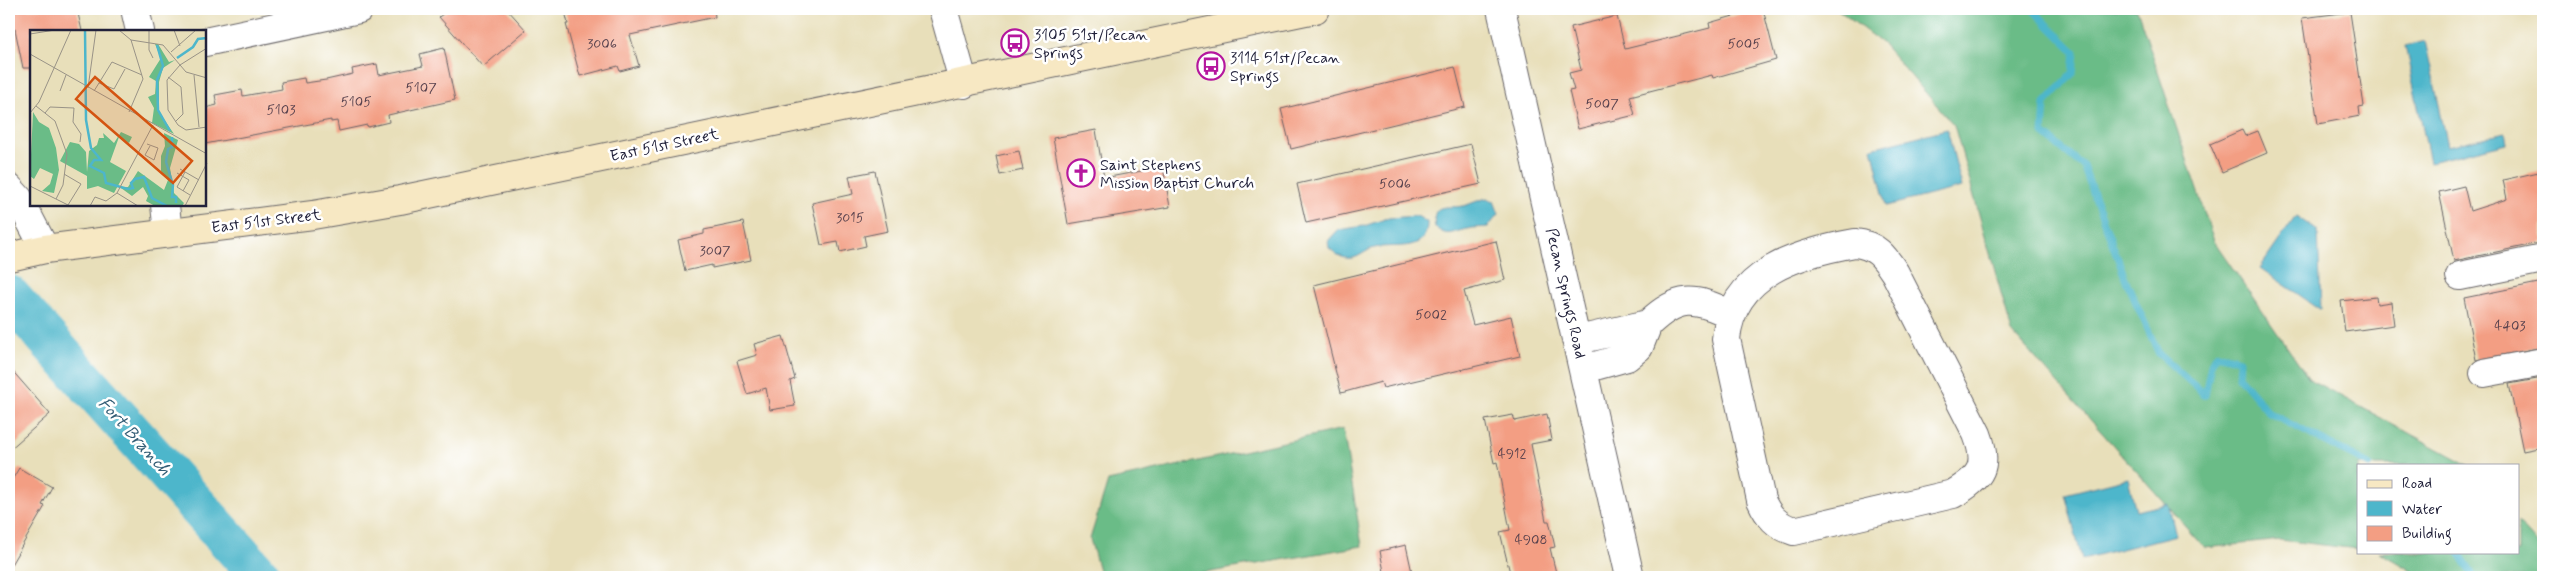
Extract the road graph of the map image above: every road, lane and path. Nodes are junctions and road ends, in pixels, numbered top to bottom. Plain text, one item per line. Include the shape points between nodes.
1 (135, 9) edge
2 (359, 9) edge
3 (943, 9) edge
4 (1315, 9) edge
5 (1501, 9) edge
6 (140, 30) edge
7 (206, 42) edge
8 (964, 84) junction
9 (9, 188) edge
10 (165, 206) edge
11 (168, 232) junction
12 (45, 249) junction
13 (9, 257) edge
14 (2543, 259) edge
15 (2460, 276) dead end
16 (1730, 314) junction
17 (1648, 324) junction
18 (1578, 340) junction
19 (2543, 362) edge
20 (1584, 369) junction
21 (2484, 373) dead end
22 (1630, 577) edge

1 - 6 street
2 - 7 street
3 - 8 street
4 - 8 main road, East 51st Street
5 - 18 street, Pecan Springs Road
8 - 11 main road, East 51st Street via 400,200 313,215
9 - 12 street via 19,199
10 - 11 street
11 - 12 main road, East 51st Street
12 - 13 main road, East 51st Street
14 - 15 street
16 - 16 street via 1749,287 1767,272 1790,260 1855,243 1876,249 1895,273 1977,434 1984,460 1975,479 1953,494 1804,530 1794,530 1774,522 1761,500 1726,339
16 - 17 street via 1699,301 1686,301 1668,308
17 - 18 street
17 - 20 street via 1639,347 1627,357
18 - 20 street, Pecan Springs Road
19 - 21 street
20 - 22 street, Pecan Springs Road

